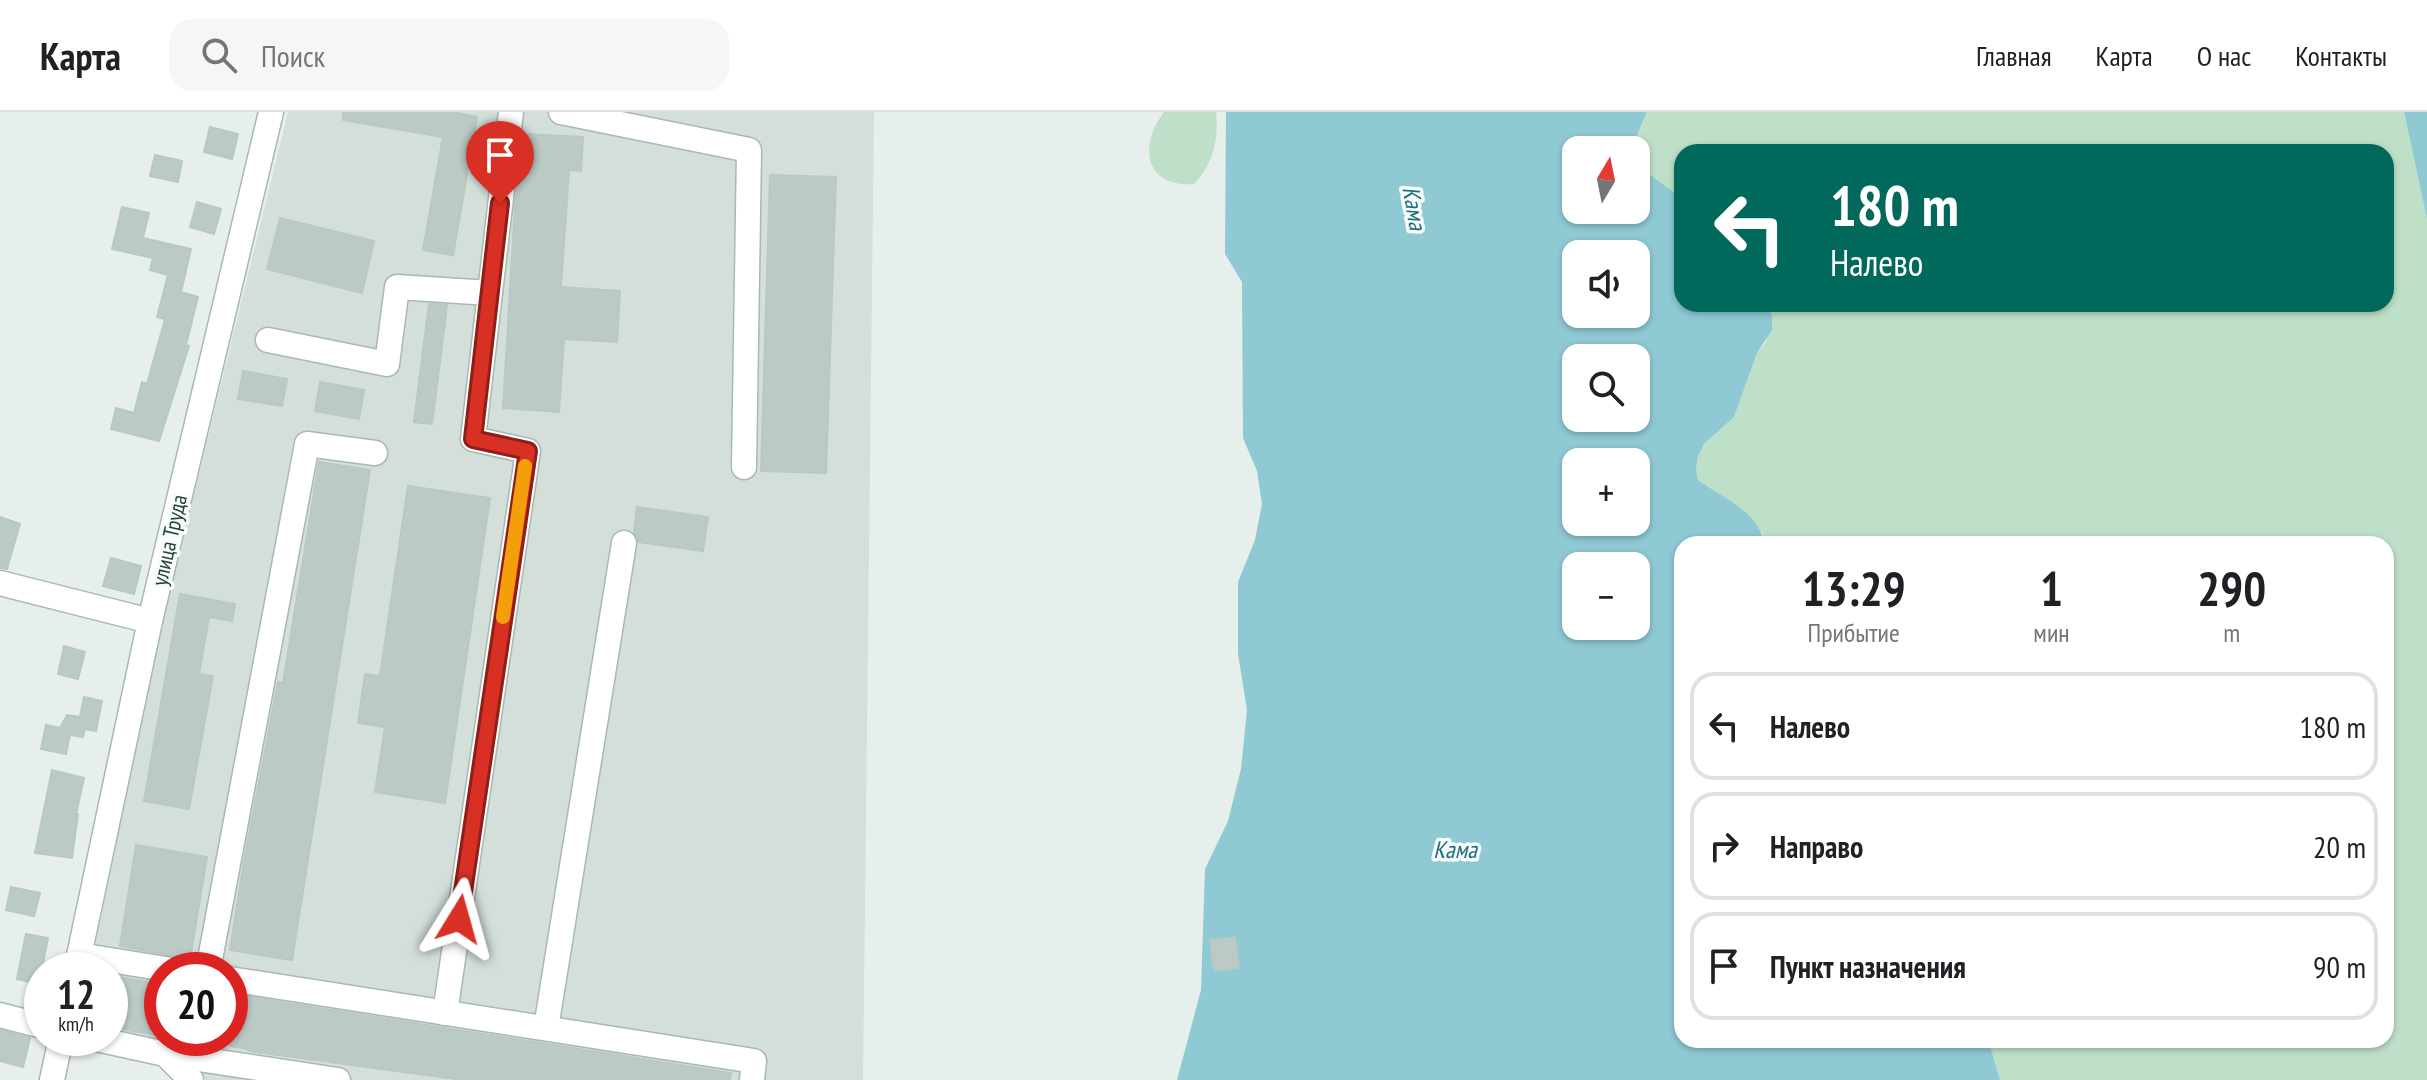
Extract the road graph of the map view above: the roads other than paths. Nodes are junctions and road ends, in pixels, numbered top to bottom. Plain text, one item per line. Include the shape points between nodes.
1 (271, 112) edge
2 (511, 112) edge
3 (561, 112) edge
4 (649, 120) edge
5 (490, 293) junction
6 (268, 340) dead end
7 (375, 453) dead end
8 (744, 467) dead end
9 (624, 543) dead end
10 (0, 583) edge
11 (150, 621) junction
12 (79, 952) edge
13 (211, 952) edge
14 (248, 982) edge
15 (445, 1013) junction
16 (0, 1015) edge
17 (24, 1021) edge
18 (546, 1028) junction
19 (57, 1056) edge
20 (167, 1056) edge
21 (178, 1056) edge
22 (329, 1079) edge
23 (52, 1080) edge
24 (191, 1080) edge
25 (752, 1080) edge

1 - 11 street, улица Труда
2 - 5 street
3 - 4 street
4 - 8 street via 749,150
5 - 6 street via 397,287 387,364
5 - 15 street via 473,439 528,451
7 - 13 street via 307,444
9 - 18 street
10 - 11 street
11 - 12 street, улица Труда
14 - 15 street
15 - 18 street
16 - 17 street
18 - 25 street via 754,1061
19 - 23 street
20 - 24 street
21 - 22 street

